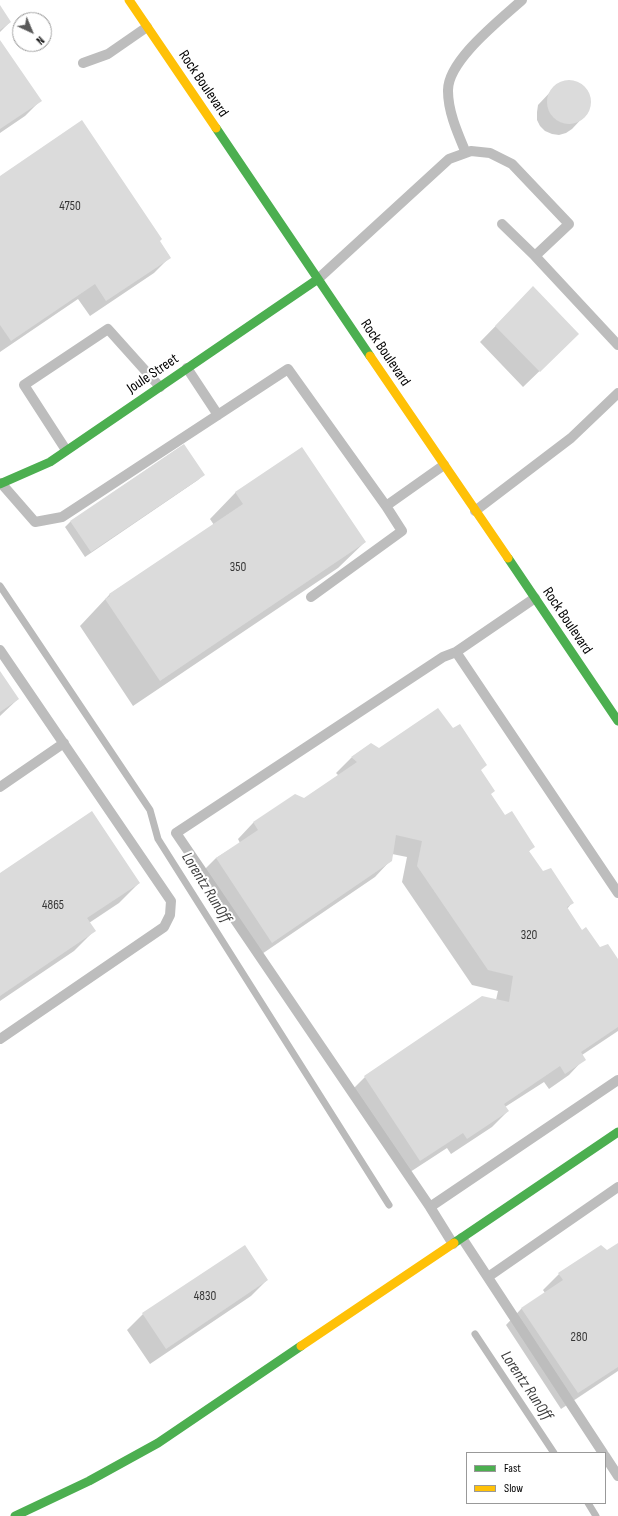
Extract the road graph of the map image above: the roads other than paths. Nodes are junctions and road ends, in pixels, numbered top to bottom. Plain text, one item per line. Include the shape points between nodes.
1 (129, 0) edge
2 (522, 0) edge
3 (147, 27) junction
4 (83, 63) dead end
5 (466, 153) junction
6 (502, 224) dead end
7 (535, 256) junction
8 (318, 279) junction
9 (618, 345) edge
10 (187, 368) junction
11 (160, 387) junction
12 (618, 393) edge
13 (218, 415) junction
14 (66, 450) junction
15 (444, 465) junction
16 (0, 484) edge
17 (386, 506) junction
18 (475, 511) junction
19 (311, 597) dead end
20 (535, 598) junction
21 (0, 650) edge
22 (456, 652) junction
23 (618, 720) edge
24 (64, 743) junction
25 (0, 787) edge
26 (618, 893) edge
27 (0, 1039) edge
28 (618, 1080) edge
29 (618, 1132) edge
30 (618, 1187) edge
31 (430, 1207) junction
32 (462, 1238) junction
33 (453, 1244) junction
34 (488, 1277) junction
35 (602, 1452) edge
36 (606, 1458) edge
37 (618, 1476) edge
38 (18, 1515) edge

1 - 3 street, Rock Boulevard
2 - 5 lane via 471,47 455,67 447,90 449,106
3 - 4 lane via 108,54
3 - 8 street, Rock Boulevard
5 - 7 lane via 490,153 512,164 569,224
5 - 8 lane via 449,159
6 - 7 lane
7 - 9 lane
8 - 10 street, Joule Street
8 - 15 street, Rock Boulevard
10 - 11 street, Joule Street
10 - 13 lane
11 - 14 street, Joule Street
11 - 14 lane via 108,329 24,385
12 - 18 lane via 571,438
13 - 16 lane via 62,517 35,522
13 - 17 lane via 288,368
14 - 16 street, Joule Street via 50,462
15 - 17 lane
15 - 18 street, Rock Boulevard
17 - 19 lane via 402,531
18 - 20 street, Rock Boulevard
20 - 22 lane
20 - 23 street, Rock Boulevard
21 - 24 lane
22 - 26 lane
22 - 31 lane via 443,658 176,833
24 - 25 lane
24 - 27 lane via 171,901 170,915 164,927
28 - 31 lane
29 - 32 street
30 - 34 lane
31 - 33 lane
32 - 33 street
32 - 34 lane
33 - 38 street via 158,1443 89,1481
34 - 35 lane
36 - 37 lane

